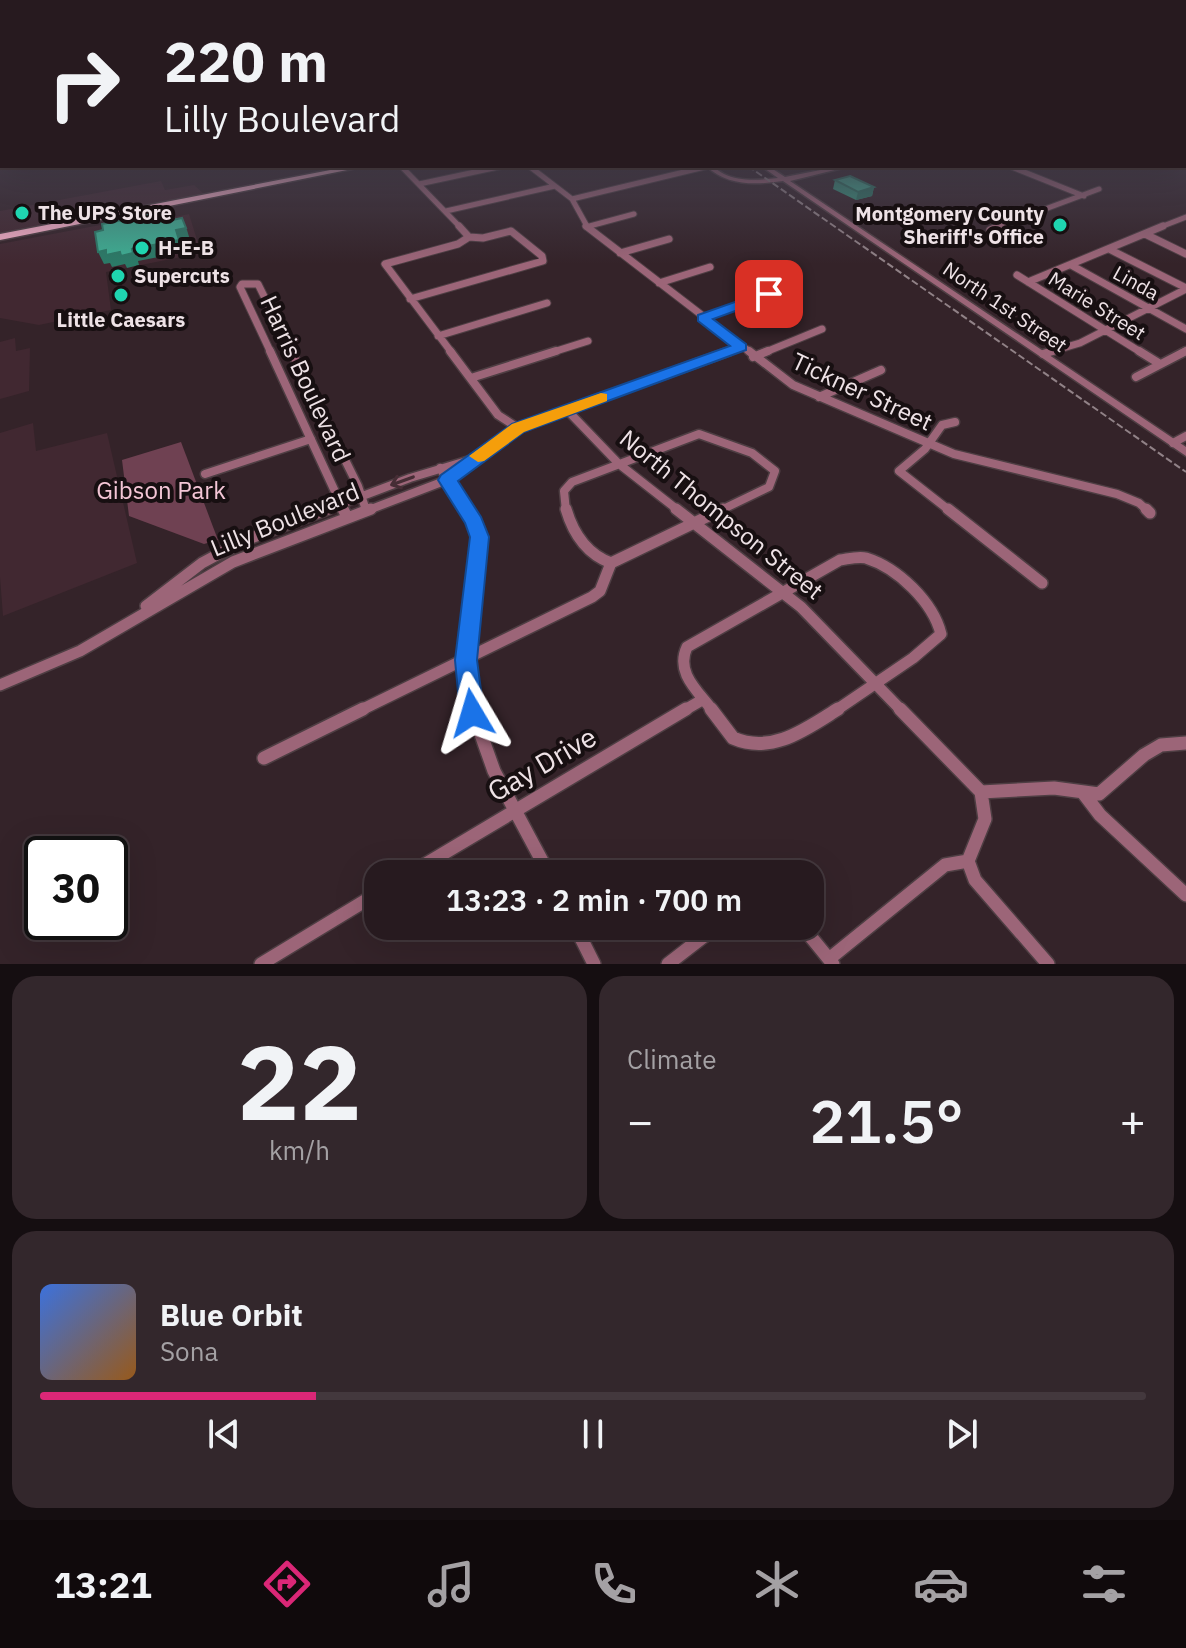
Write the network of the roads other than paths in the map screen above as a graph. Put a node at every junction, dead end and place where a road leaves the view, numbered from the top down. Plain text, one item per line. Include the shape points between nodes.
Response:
1 (323, 174) edge
2 (409, 174) edge
3 (466, 174) edge
4 (539, 174) edge
5 (676, 174) edge
6 (715, 174) edge
7 (775, 174) edge
8 (811, 174) edge
9 (1029, 174) edge
10 (784, 180) junction
11 (419, 184) junction
12 (555, 186) junction
13 (1099, 189) dead end
14 (1084, 196) junction
15 (572, 199) junction
16 (170, 205) junction
17 (446, 211) junction
18 (634, 214) dead end
19 (1186, 217) edge
20 (92, 220) junction
21 (586, 227) junction
22 (990, 230) dead end
23 (1145, 234) junction
24 (469, 237) junction
25 (0, 239) edge
26 (669, 239) dead end
27 (1109, 249) junction
28 (620, 253) junction
29 (1186, 254) edge
30 (1071, 265) junction
31 (710, 267) dead end
32 (1017, 275) dead end
33 (1028, 282) junction
34 (659, 283) junction
35 (1186, 289) edge
36 (769, 294) dead end
37 (410, 299) junction
38 (547, 303) dead end
39 (1149, 308) junction
40 (703, 318) junction
41 (822, 329) dead end
42 (1106, 329) junction
43 (1186, 329) edge
44 (438, 336) junction
45 (588, 341) dead end
46 (741, 347) junction
47 (1186, 351) edge
48 (1043, 354) junction
49 (753, 357) junction
50 (1160, 364) junction
51 (881, 370) dead end
52 (1136, 377) dead end
53 (471, 378) junction
54 (819, 397) junction
55 (567, 410) junction
56 (955, 422) dead end
57 (518, 428) junction
58 (1186, 436) edge
59 (311, 439) junction
60 (1173, 443) junction
61 (927, 445) junction
62 (1186, 452) edge
63 (476, 458) junction
64 (619, 464) junction
65 (440, 468) junction
66 (205, 474) dead end
67 (447, 480) junction
68 (360, 497) junction
69 (341, 504) junction
70 (366, 510) junction
71 (1150, 513) dead end
72 (347, 517) junction
73 (694, 523) junction
74 (611, 563) junction
75 (1042, 583) dead end
76 (783, 591) junction
77 (114, 631) junction
78 (466, 660) junction
79 (876, 683) junction
80 (0, 685) edge
81 (702, 700) junction
82 (1186, 743) edge
83 (264, 758) dead end
84 (981, 792) junction
85 (1084, 794) junction
86 (516, 808) junction
87 (432, 860) edge
88 (542, 860) edge
89 (968, 861) junction
90 (1186, 895) edge
91 (364, 901) edge
92 (582, 940) edge
93 (699, 940) edge
94 (814, 940) edge
95 (831, 961) edge
96 (261, 964) edge
97 (594, 964) edge
98 (668, 964) edge
99 (1048, 964) edge

1 - 16 main road
2 - 11 street
3 - 11 street
4 - 12 street, Tickner Street
5 - 15 street
6 - 10 street
7 - 10 street, North 1st Street
8 - 10 street
9 - 14 street
10 - 48 street, North 1st Street
11 - 17 street
12 - 15 street, Tickner Street
12 - 17 street
13 - 14 street
14 - 22 street
15 - 21 street, Tickner Street
16 - 20 main road
16 - 20 main road
17 - 24 street
18 - 21 street
19 - 23 street
20 - 25 main road
20 - 25 main road
21 - 28 street, Tickner Street
23 - 27 street
23 - 29 street
24 - 37 street via 385,264
24 - 37 street via 511,231 543,261
26 - 28 street
27 - 30 street
27 - 35 street
28 - 34 street, Tickner Street
30 - 33 street
30 - 39 street, Linda
31 - 34 street
32 - 33 street, Marie Street
33 - 42 street, Marie Street
34 - 40 street, Tickner Street
35 - 39 street
36 - 40 street
37 - 44 street
38 - 44 street
39 - 42 street
39 - 43 street, Linda
40 - 46 street, Tickner Street
41 - 49 street
42 - 48 street
42 - 50 street, Marie Street
44 - 53 street
45 - 53 street
46 - 49 street, Tickner Street
46 - 55 street, Lilly Boulevard
47 - 50 street
48 - 60 street, North 1st Street
49 - 54 street, Tickner Street
50 - 52 street
51 - 54 street
53 - 57 street via 498,415
54 - 61 street, Tickner Street
55 - 57 street, Lilly Boulevard
55 - 64 street, North Thompson Street
56 - 61 street via 942,425
57 - 63 street, Lilly Boulevard
58 - 60 street
59 - 66 street
59 - 68 street, Harris Boulevard via 242,284 258,284
59 - 69 street, Harris Boulevard
60 - 62 street, North 1st Street
61 - 71 street, Tickner Street via 1117,494
61 - 75 street via 899,471
63 - 65 street, Lilly Boulevard
63 - 67 street, Lilly Boulevard
64 - 73 street, North Thompson Street
64 - 73 street via 684,437 706,435 765,460 775,471 769,487
64 - 74 street via 572,482 562,500 568,520 596,557
65 - 67 street
65 -> 68 street, Lilly Boulevard
67 - 70 street, Lilly Boulevard
67 - 78 street via 480,537
68 - 69 street, Lilly Boulevard
68 - 70 street, Harris Boulevard
69 - 72 street, Harris Boulevard
69 - 77 street, Lilly Boulevard via 223,550
70 - 72 street, Lilly Boulevard
72 - 77 street, Lilly Boulevard via 233,562
73 - 74 street
73 - 76 street, North Thompson Street
74 - 78 street via 600,591 592,597
76 - 79 street, North Thompson Street
76 - 79 street via 840,560 862,557 880,564 928,604 941,634
76 - 81 street via 687,647 682,670
77 - 80 street, Lilly Boulevard
78 - 83 street
78 - 86 street via 478,733
79 - 81 street via 779,742 745,744 733,738
79 - 84 street, North Thompson Street
81 - 86 street, Gay Drive
82 - 85 street via 1161,745 1099,794
84 - 85 street via 1054,788
84 - 89 street via 985,819
85 - 90 street
86 - 87 street, Gay Drive
86 - 88 street
89 - 95 street via 945,865
89 - 99 street via 975,880
91 - 96 street
92 - 97 street
93 - 98 street
94 - 95 street

